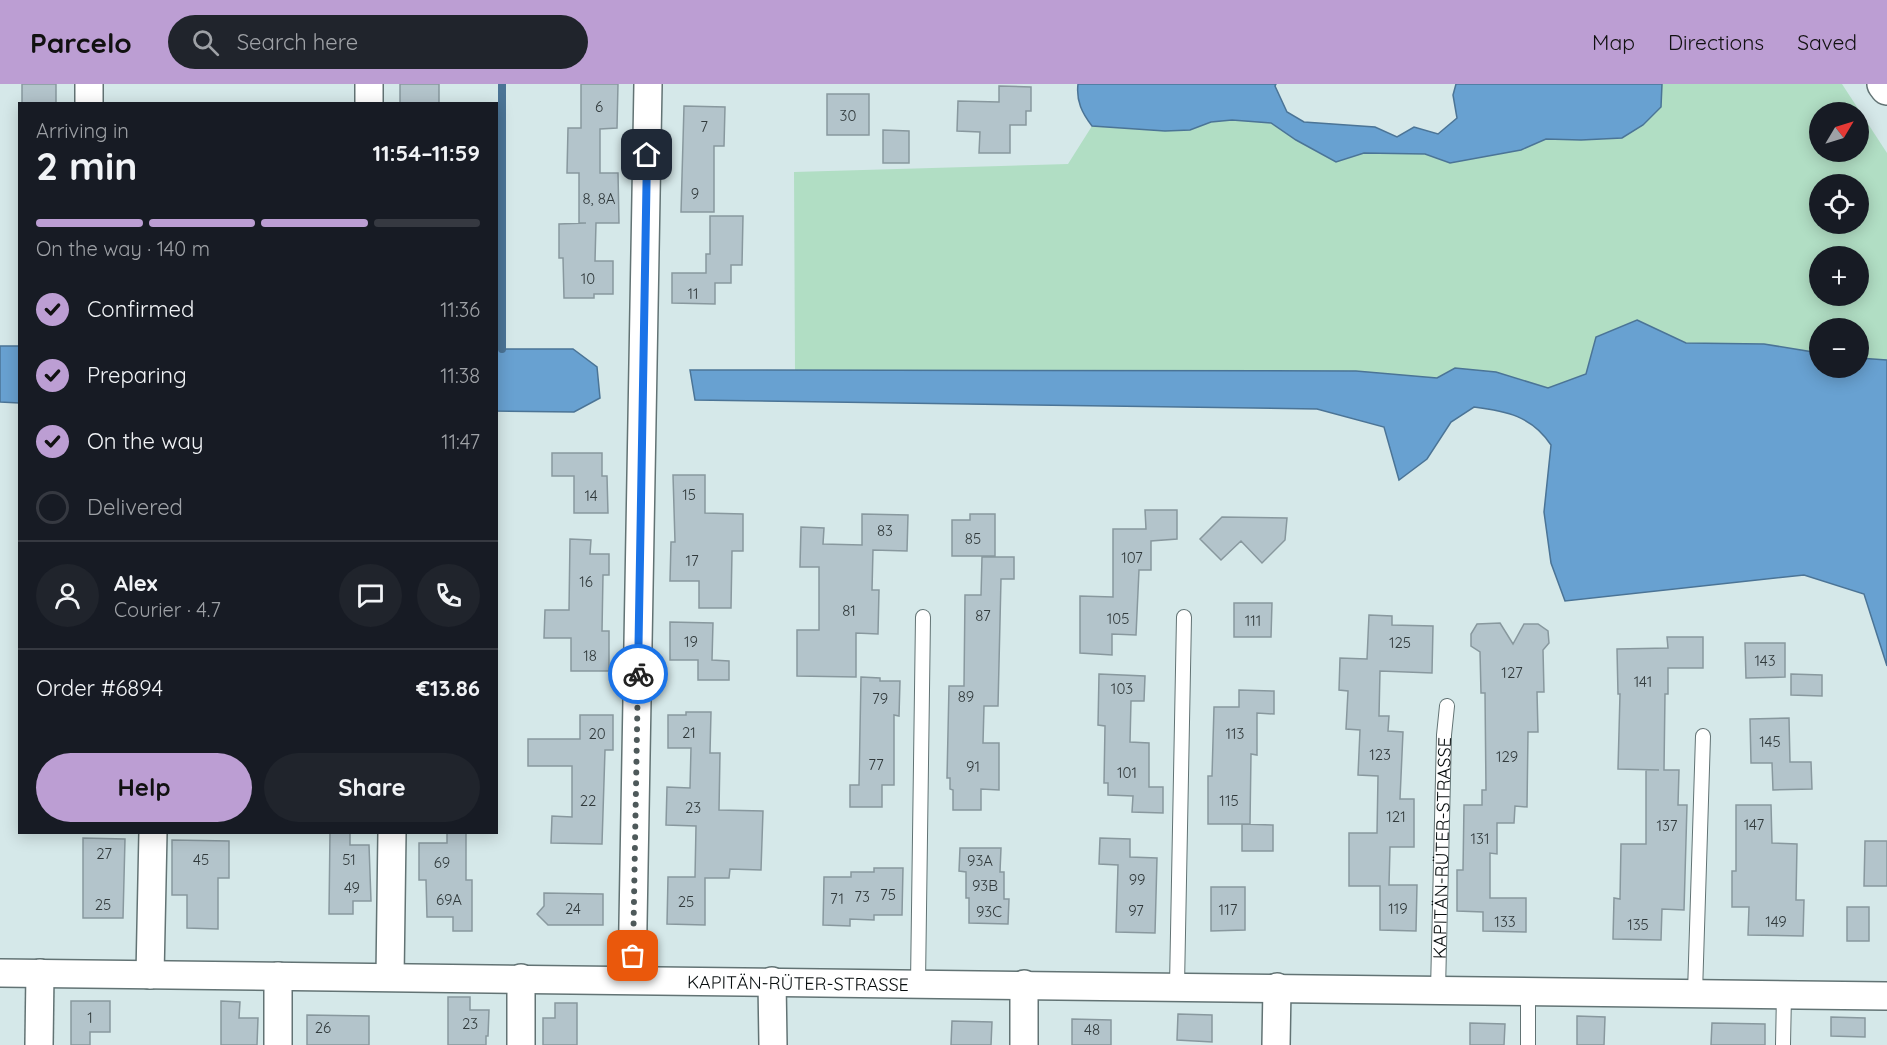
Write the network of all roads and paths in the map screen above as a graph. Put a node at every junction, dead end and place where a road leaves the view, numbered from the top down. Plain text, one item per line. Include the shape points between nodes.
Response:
1 (89, 84) edge
2 (369, 84) edge
3 (648, 84) edge
4 (1884, 84) edge
5 (1887, 88) edge
6 (89, 102) edge
7 (369, 102) edge
8 (923, 617) dead end
9 (1184, 617) dead end
10 (1447, 706) dead end
11 (1703, 736) dead end
12 (153, 834) edge
13 (392, 834) edge
14 (0, 973) edge
15 (40, 973) junction
16 (150, 975) junction
17 (278, 976) junction
18 (390, 977) junction
19 (521, 978) junction
20 (632, 979) junction
21 (772, 981) junction
22 (918, 983) junction
23 (1024, 984) junction
24 (1177, 986) junction
25 (1277, 987) junction
26 (1438, 990) junction
27 (1528, 991) junction
28 (1695, 993) junction
29 (1784, 994) junction
30 (1887, 996) edge
31 (39, 1045) edge
32 (278, 1045) edge
33 (521, 1045) edge
34 (773, 1045) edge
35 (1024, 1045) edge
36 (1276, 1045) edge
37 (1528, 1045) edge
38 (1784, 1045) edge

1 - 6 street
2 - 7 street
3 - 20 street
4 - 5 street
8 - 22 lane, KAPITÄN-RÜTER-STRASSE
9 - 24 lane
10 - 26 lane, KAPITÄN-RÜTER-STRASSE
11 - 28 lane
12 - 16 street
13 - 18 street
14 - 15 street, KAPITÄN-RÜTER-STRASSE
15 - 16 street, KAPITÄN-RÜTER-STRASSE
15 - 31 street
16 - 17 street, KAPITÄN-RÜTER-STRASSE
17 - 18 street, KAPITÄN-RÜTER-STRASSE
17 - 32 street
18 - 19 street, KAPITÄN-RÜTER-STRASSE
19 - 20 street, KAPITÄN-RÜTER-STRASSE
19 - 33 street
20 - 21 street, KAPITÄN-RÜTER-STRASSE
21 - 22 street, KAPITÄN-RÜTER-STRASSE
21 - 34 street
22 - 23 street, KAPITÄN-RÜTER-STRASSE
23 - 24 street, KAPITÄN-RÜTER-STRASSE
23 - 35 street
24 - 25 street, KAPITÄN-RÜTER-STRASSE
25 - 26 street, KAPITÄN-RÜTER-STRASSE
25 - 36 street
26 - 27 street, KAPITÄN-RÜTER-STRASSE
27 - 28 street, KAPITÄN-RÜTER-STRASSE
27 - 37 lane
28 - 29 street, KAPITÄN-RÜTER-STRASSE
29 - 30 street, KAPITÄN-RÜTER-STRASSE
29 - 38 lane

